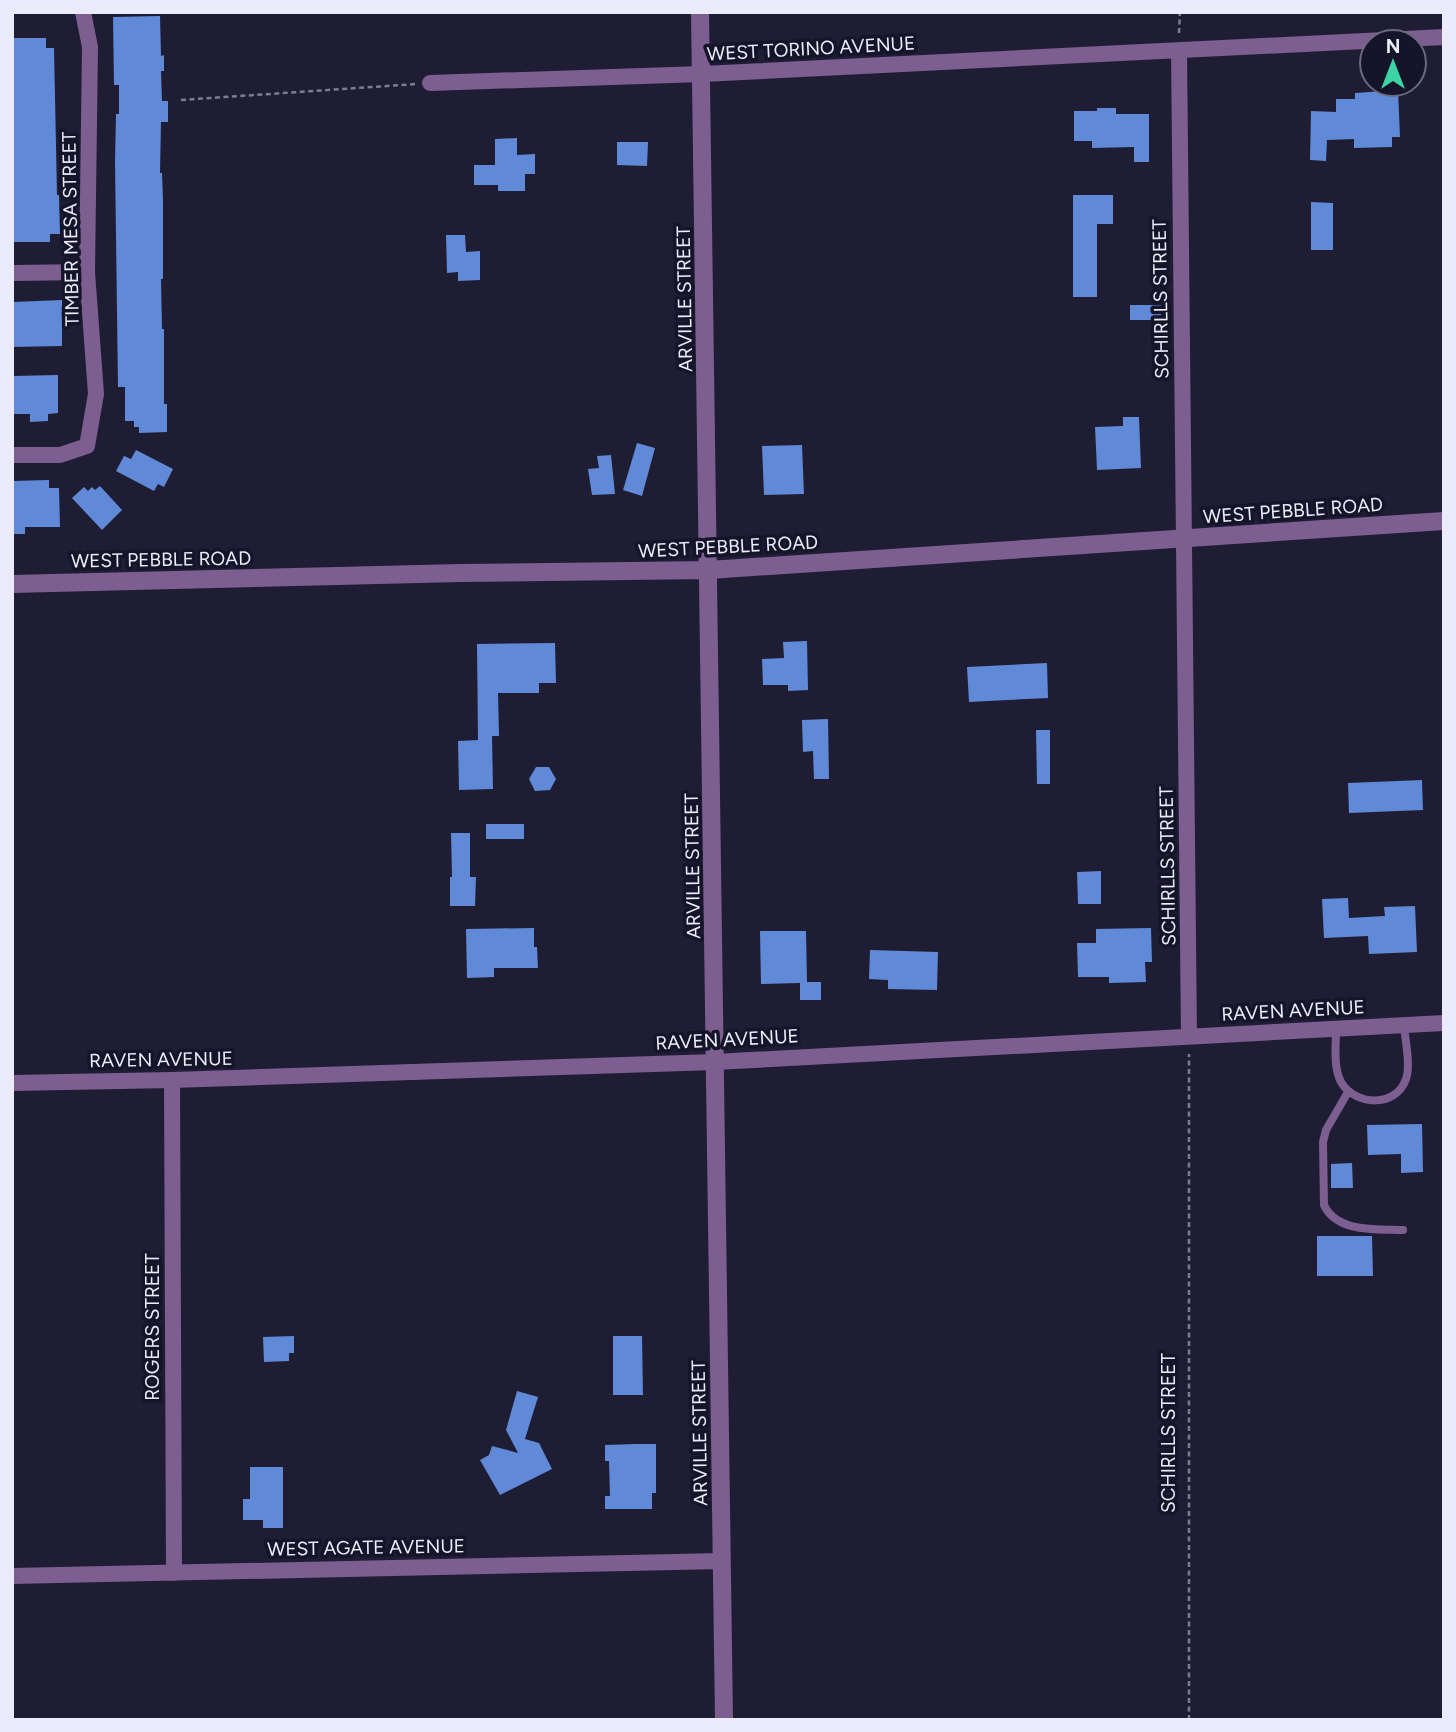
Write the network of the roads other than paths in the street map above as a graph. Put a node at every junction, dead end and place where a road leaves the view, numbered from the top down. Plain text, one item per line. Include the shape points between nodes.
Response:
1 (83, 12) edge
2 (700, 12) edge
3 (1444, 37) edge
4 (1179, 51) junction
5 (702, 74) junction
6 (430, 83) road end
7 (87, 272) junction
8 (12, 273) edge
9 (12, 455) edge
10 (1444, 521) edge
11 (1184, 538) junction
12 (709, 570) junction
13 (12, 584) edge
14 (1444, 1023) edge
15 (1404, 1025) junction
16 (1336, 1028) junction
17 (1189, 1036) junction
18 (715, 1062) junction
19 (172, 1080) junction
20 (12, 1083) edge
21 (1348, 1092) junction
22 (1404, 1230) dead end
23 (722, 1561) junction
24 (174, 1573) junction
25 (12, 1576) edge
26 (724, 1720) edge

1 - 7 street, TIMBER MESA STREET via 90,47
2 - 5 street, ARVILLE STREET
3 - 4 street, WEST TORINO AVENUE
4 - 5 street, WEST TORINO AVENUE
4 - 11 street, SCHIRLLS STREET
5 - 6 street, WEST TORINO AVENUE
5 - 12 street, ARVILLE STREET
7 - 8 street
7 - 9 street, TIMBER MESA STREET via 96,394 87,446 61,454
10 - 11 street, WEST PEBBLE ROAD
11 - 12 street, WEST PEBBLE ROAD
11 - 17 street, SCHIRLLS STREET
12 - 13 street, WEST PEBBLE ROAD
12 - 18 street, ARVILLE STREET
14 - 15 street, RAVEN AVENUE
15 - 16 street, RAVEN AVENUE
15 - 21 lane via 1408,1069 1401,1089 1379,1101
16 - 17 street, RAVEN AVENUE
16 - 21 lane via 1338,1074
17 - 18 street, RAVEN AVENUE
18 - 19 street, RAVEN AVENUE
18 - 23 street, ARVILLE STREET
19 - 20 street, RAVEN AVENUE
19 - 24 street, ROGERS STREET
21 - 22 lane via 1323,1142 1324,1205 1335,1219 1350,1225
23 - 24 street, WEST AGATE AVENUE
23 - 26 street, ARVILLE STREET
24 - 25 street, WEST AGATE AVENUE

